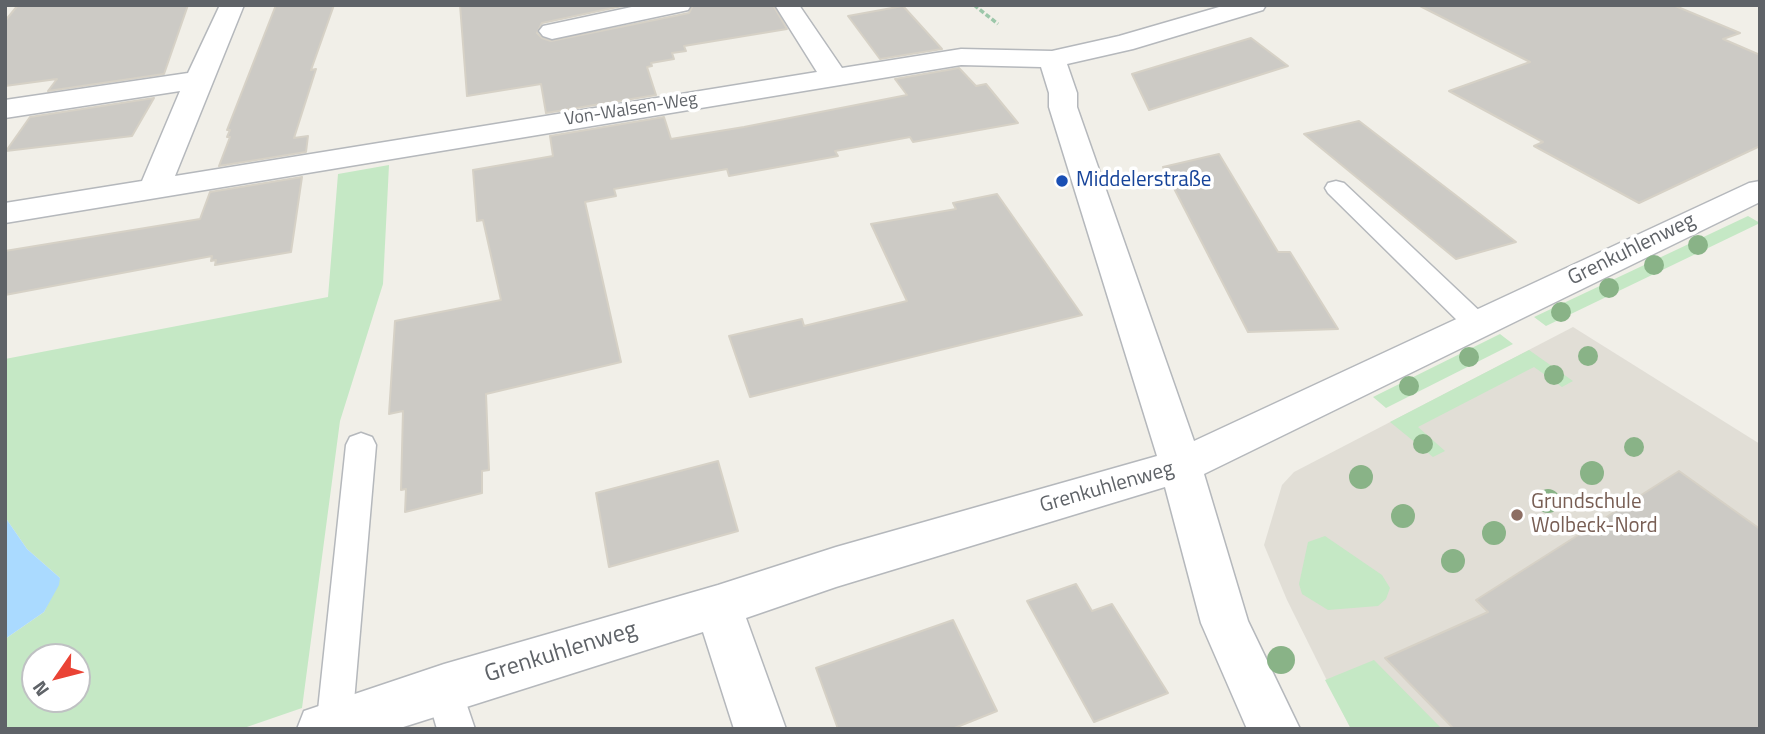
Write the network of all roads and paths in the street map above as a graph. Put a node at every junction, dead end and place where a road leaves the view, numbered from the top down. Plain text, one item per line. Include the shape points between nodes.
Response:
1 (232, 5) edge
2 (679, 5) edge
3 (787, 5) edge
4 (1254, 5) edge
5 (552, 32) dead end
6 (1052, 59) junction
7 (834, 77) junction
8 (200, 80) junction
9 (5, 109) edge
10 (156, 187) junction
11 (1336, 188) dead end
12 (1756, 195) edge
13 (5, 213) edge
14 (1477, 324) junction
15 (361, 445) dead end
16 (1181, 466) junction
17 (718, 606) junction
18 (450, 709) edge
19 (328, 727) edge
20 (760, 729) edge
21 (1274, 729) edge

1 - 8 street
2 - 5 street
3 - 7 street
4 - 6 street, Von-Walsen-Weg
6 - 7 street, Von-Walsen-Weg via 961,57
6 - 16 street via 1063,107
7 - 10 street, Von-Walsen-Weg
8 - 9 street
8 - 10 street
10 - 13 street, Von-Walsen-Weg
11 - 14 lane
12 - 14 street, Grenkuhlenweg
14 - 16 street, Grenkuhlenweg
15 - 19 lane
16 - 17 street, Grenkuhlenweg
16 - 21 street via 1225,623
17 - 18 street, Grenkuhlenweg
17 - 20 street
18 - 19 street, Grenkuhlenweg

